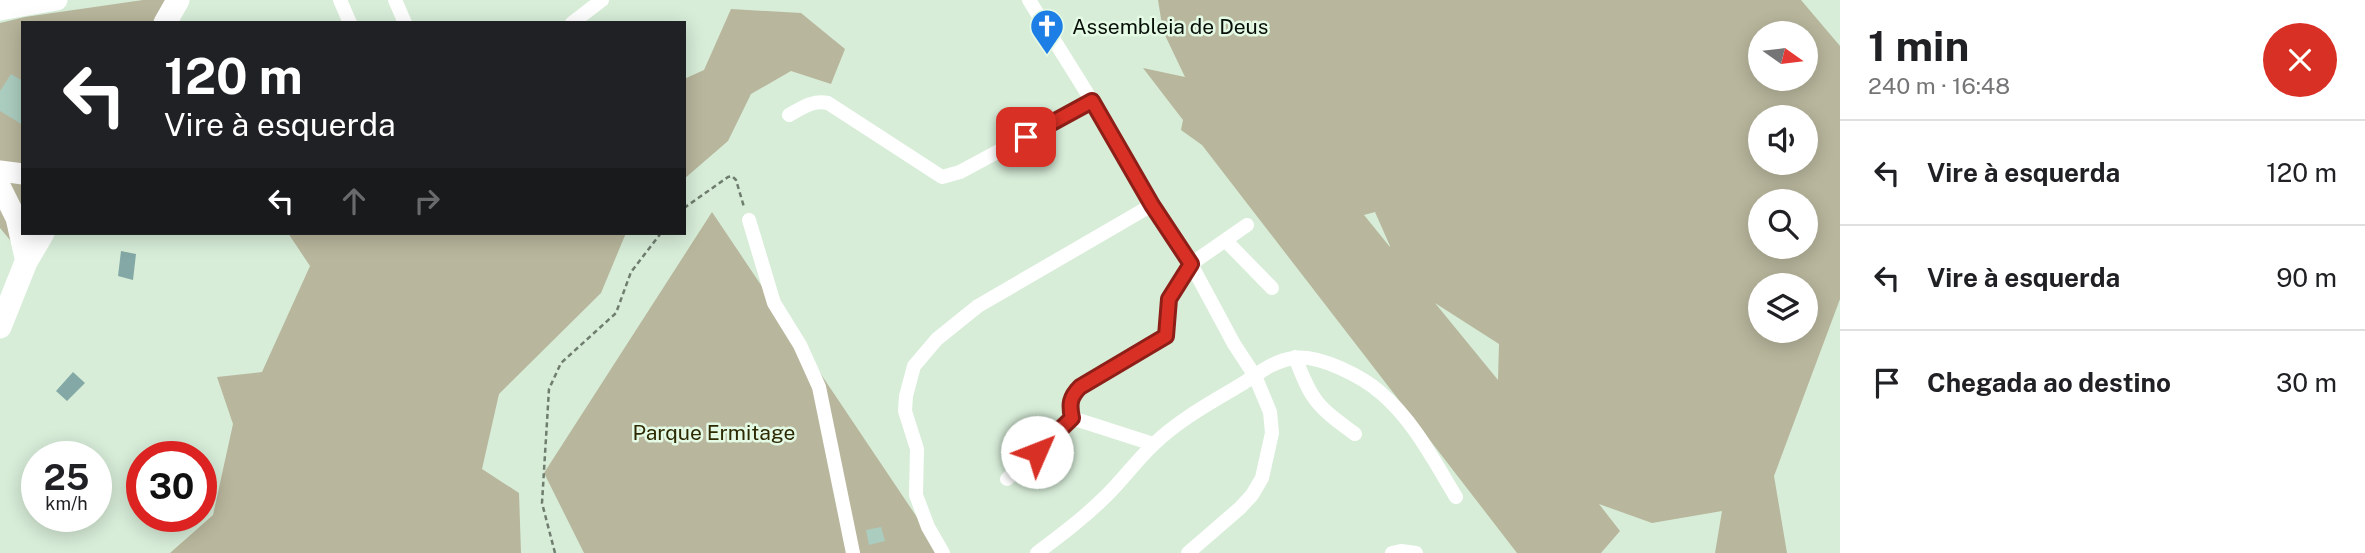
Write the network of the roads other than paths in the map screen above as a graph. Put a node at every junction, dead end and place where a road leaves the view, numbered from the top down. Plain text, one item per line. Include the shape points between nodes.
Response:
1 (57, 0) edge
2 (178, 0) edge
3 (340, 0) edge
4 (395, 0) edge
5 (602, 0) edge
6 (1029, 0) edge
7 (0, 10) edge
8 (166, 21) edge
9 (349, 21) edge
10 (404, 21) edge
11 (575, 21) edge
12 (1092, 101) junction
13 (789, 115) dead end
14 (0, 170) edge
15 (21, 174) edge
16 (0, 186) edge
17 (1152, 205) junction
18 (748, 220) road end
19 (1247, 225) dead end
20 (42, 235) edge
21 (1226, 241) junction
22 (26, 262) junction
23 (1191, 264) junction
24 (1272, 288) dead end
25 (0, 327) edge
26 (1295, 357) junction
27 (1255, 376) junction
28 (1072, 418) junction
29 (1355, 434) dead end
30 (1153, 444) junction
31 (1007, 480) dead end
32 (1456, 497) dead end
33 (853, 553) edge
34 (943, 553) edge
35 (1037, 553) edge
36 (1188, 553) edge
37 (1392, 553) edge
38 (1416, 553) edge

1 - 7 street
2 - 8 main road
3 - 9 street
4 - 10 street
5 - 11 street
6 - 12 street
12 - 13 street via 960,172 942,177 828,103 808,104
12 - 17 street
14 - 15 street
16 - 22 street via 16,218
17 - 23 street
17 - 34 street via 978,306 937,339 914,366 905,411 917,449 916,495
18 - 33 street via 774,303 820,387
19 - 21 street
20 - 22 main road
21 - 23 street
21 - 24 street
22 - 25 main road
23 - 27 street
23 - 28 street via 1169,299 1166,336 1080,387 1070,401
26 - 27 street via 1273,363
26 - 29 street via 1320,408
26 - 32 street via 1339,368 1381,393 1405,418
27 - 30 street
27 - 36 street via 1270,412 1272,433 1262,478 1240,508
28 - 30 street
28 - 31 street
30 - 35 street via 1106,496
37 - 38 street

